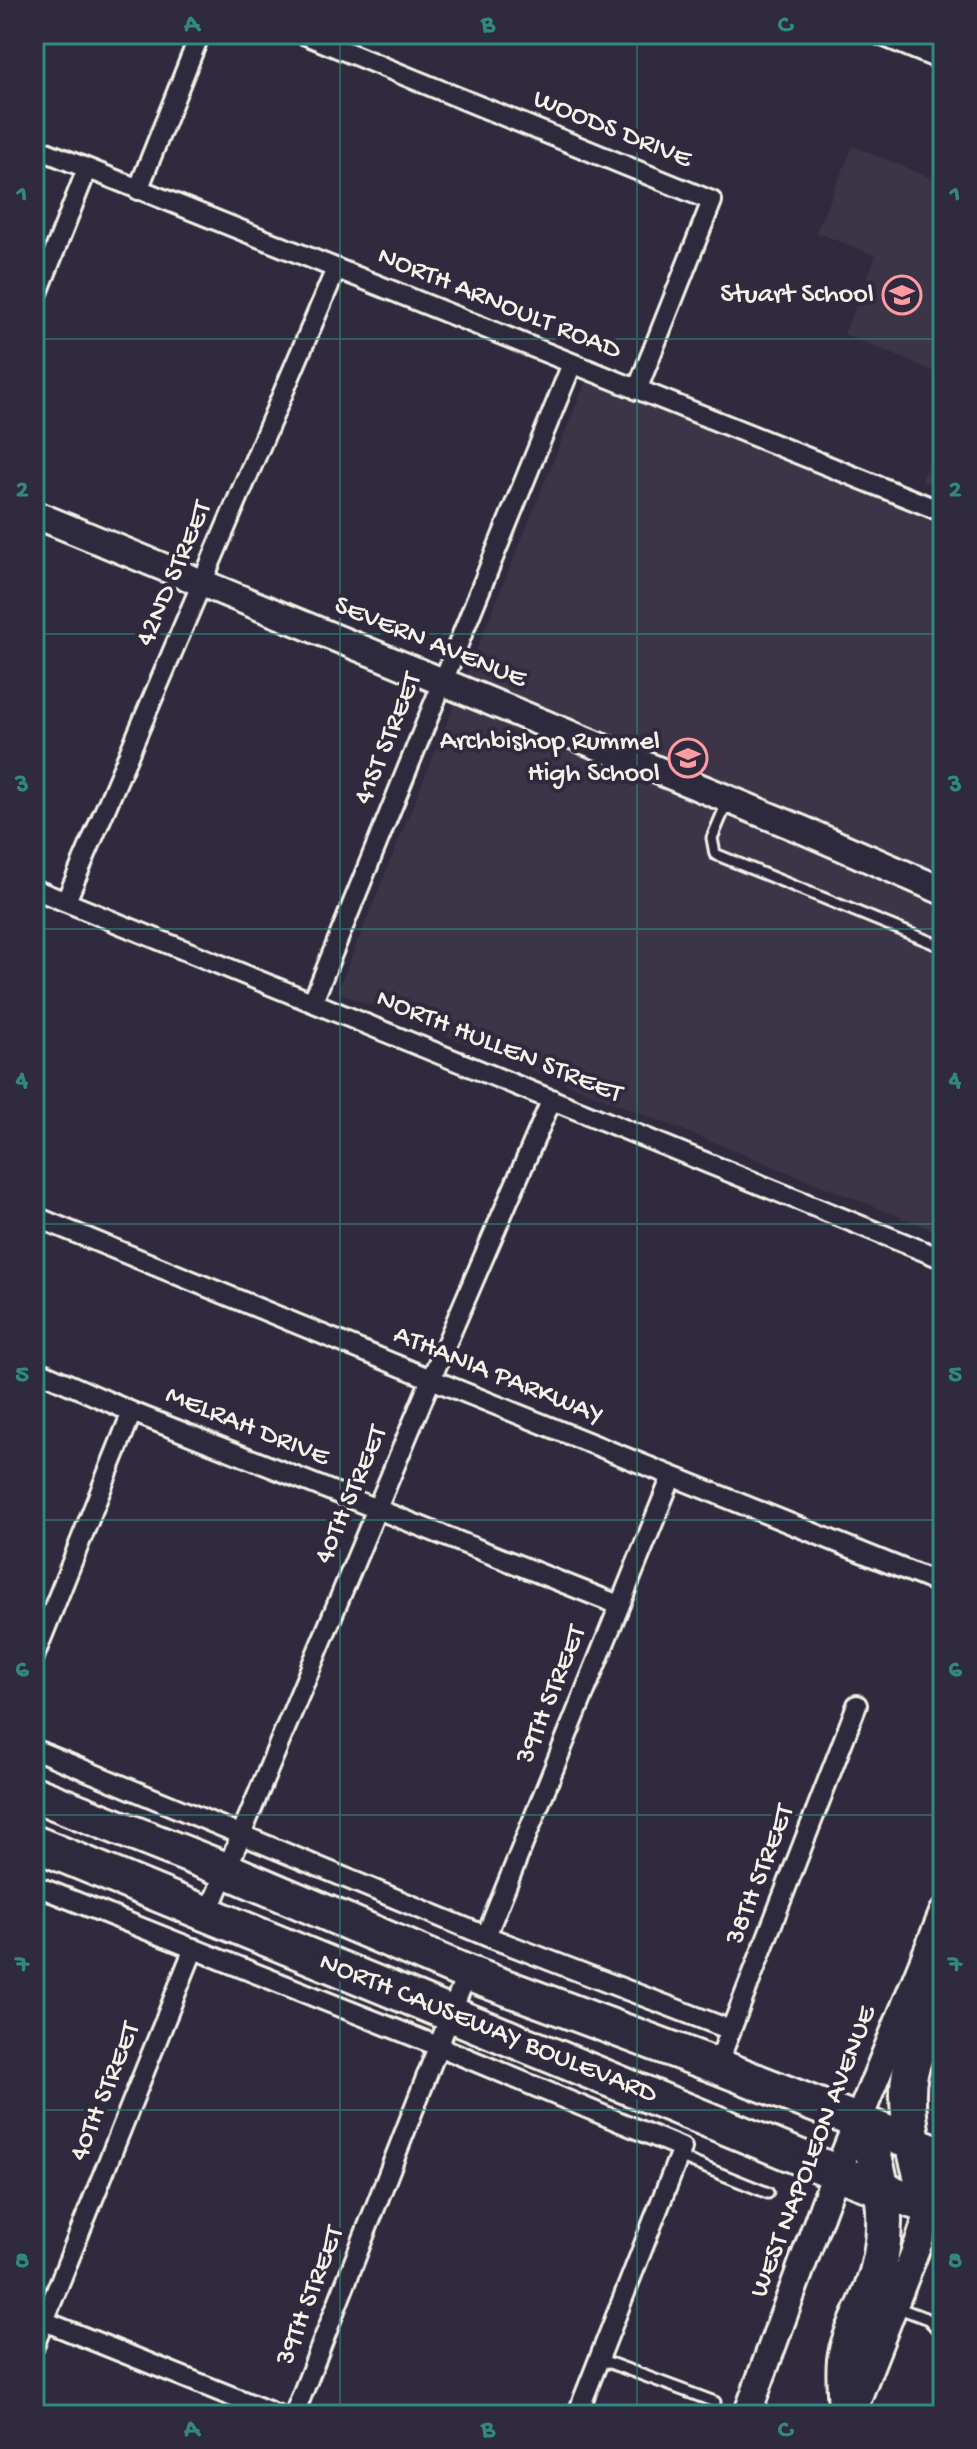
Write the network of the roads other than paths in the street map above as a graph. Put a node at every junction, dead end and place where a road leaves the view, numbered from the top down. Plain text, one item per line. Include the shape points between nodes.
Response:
1 (200, 34) edge
2 (303, 34) edge
3 (883, 35) edge
4 (943, 61) edge
5 (34, 147) edge
6 (87, 169) junction
7 (138, 190) junction
8 (336, 269) junction
9 (34, 303) edge
10 (572, 364) junction
11 (637, 390) junction
12 (943, 512) edge
13 (34, 514) edge
14 (202, 583) junction
15 (442, 682) junction
16 (728, 799) junction
17 (803, 830) junction
18 (943, 883) edge
19 (34, 889) edge
20 (943, 891) edge
21 (66, 901) junction
22 (943, 947) edge
23 (313, 1001) junction
24 (552, 1099) junction
25 (34, 1216) edge
26 (943, 1259) edge
27 (34, 1369) edge
28 (431, 1379) junction
29 (132, 1412) junction
30 (672, 1476) junction
31 (376, 1510) junction
32 (943, 1585) edge
33 (619, 1605) junction
34 (34, 1657) edge
35 (857, 1705) dead end
36 (34, 1749) edge
37 (34, 1794) edge
38 (242, 1835) junction
39 (34, 1843) edge
40 (226, 1870) junction
41 (34, 1885) edge
42 (943, 1913) edge
43 (208, 1914) junction
44 (486, 1936) junction
45 (194, 1948) junction
46 (467, 1973) junction
47 (943, 1986) edge
48 (451, 2013) junction
49 (731, 2030) junction
50 (438, 2046) junction
51 (717, 2066) junction
52 (859, 2120) junction
53 (928, 2149) edge
54 (680, 2152) junction
55 (943, 2171) edge
56 (838, 2173) junction
57 (882, 2189) junction
58 (768, 2193) dead end
59 (937, 2210) edge
60 (894, 2306) junction
61 (39, 2319) edge
62 (942, 2332) edge
63 (34, 2346) edge
64 (599, 2359) junction
65 (715, 2402) dead end
66 (581, 2413) edge
67 (278, 2415) edge
68 (294, 2415) edge
69 (747, 2415) edge
70 (849, 2415) edge

1 - 7 street
2 - 11 street, WOODS DRIVE via 712,201
3 - 4 street
5 - 6 street, NORTH ARNOULT ROAD
6 - 7 street, NORTH ARNOULT ROAD
6 - 9 street
7 - 8 street, NORTH ARNOULT ROAD
8 - 10 street, NORTH ARNOULT ROAD
8 - 14 street, 42ND STREET
10 - 11 street, NORTH ARNOULT ROAD
10 - 15 street, 41ST STREET
11 - 12 street, NORTH ARNOULT ROAD
13 - 14 street, SEVERN AVENUE
14 - 15 street, SEVERN AVENUE
14 - 21 street, 42ND STREET
15 - 16 street, SEVERN AVENUE
15 - 23 street, 41ST STREET
16 - 17 street, SEVERN AVENUE
16 - 22 lane via 712,838 715,854
17 - 18 street, SEVERN AVENUE
17 - 20 street, SEVERN AVENUE
19 - 21 street, NORTH HULLEN STREET
21 - 23 street, NORTH HULLEN STREET
23 - 24 street, NORTH HULLEN STREET
24 - 26 street, NORTH HULLEN STREET
24 - 28 street, 40TH STREET
25 - 28 street, ATHANIA PARKWAY
27 - 29 street, MELRAH DRIVE
28 - 30 street, ATHANIA PARKWAY
28 - 31 street, 40TH STREET
29 - 31 street, MELRAH DRIVE
29 - 34 street
30 - 32 street, ATHANIA PARKWAY
30 - 33 street, 39TH STREET
31 - 33 street, MELRAH DRIVE
31 - 38 street, 40TH STREET
33 - 44 street, 39TH STREET
35 - 49 street, 38TH STREET
36 - 38 street
37 - 40 highway, NORTH CAUSEWAY BOULEVARD
38 - 40 street, 40TH STREET
38 - 44 street
39 - 43 highway, NORTH CAUSEWAY BOULEVARD
40 - 43 street, 40TH STREET
40 - 46 highway, NORTH CAUSEWAY BOULEVARD
41 - 45 street, NORTH CAUSEWAY BOULEVARD
42 - 52 street, WEST NAPOLEON AVENUE
43 - 48 highway, NORTH CAUSEWAY BOULEVARD
44 - 49 street
45 - 50 street, NORTH CAUSEWAY BOULEVARD
45 - 61 street, 40TH STREET
46 - 48 street, 39TH STREET
46 - 51 highway, NORTH CAUSEWAY BOULEVARD
47 - 53 highway via 910,2074
48 - 50 street, 39TH STREET
48 - 56 highway, NORTH CAUSEWAY BOULEVARD
49 - 51 street, 38TH STREET
50 - 54 street, NORTH CAUSEWAY BOULEVARD
50 - 68 street, 39TH STREET
51 - 52 highway, NORTH CAUSEWAY BOULEVARD
52 - 53 highway, NORTH CAUSEWAY BOULEVARD
52 - 56 street, WEST NAPOLEON AVENUE
52 - 57 highway
53 - 59 highway via 920,2174
54 - 58 lane
54 - 64 street
55 - 59 street
56 - 57 highway, NORTH CAUSEWAY BOULEVARD
56 - 69 street, WEST NAPOLEON AVENUE
57 - 59 highway, NORTH CAUSEWAY BOULEVARD
57 - 70 highway via 882,2259 845,2357
59 - 60 street
60 - 62 lane via 928,2319
60 - 70 street
61 - 63 street, 40TH STREET
61 - 67 street
64 - 65 lane
64 - 66 street

